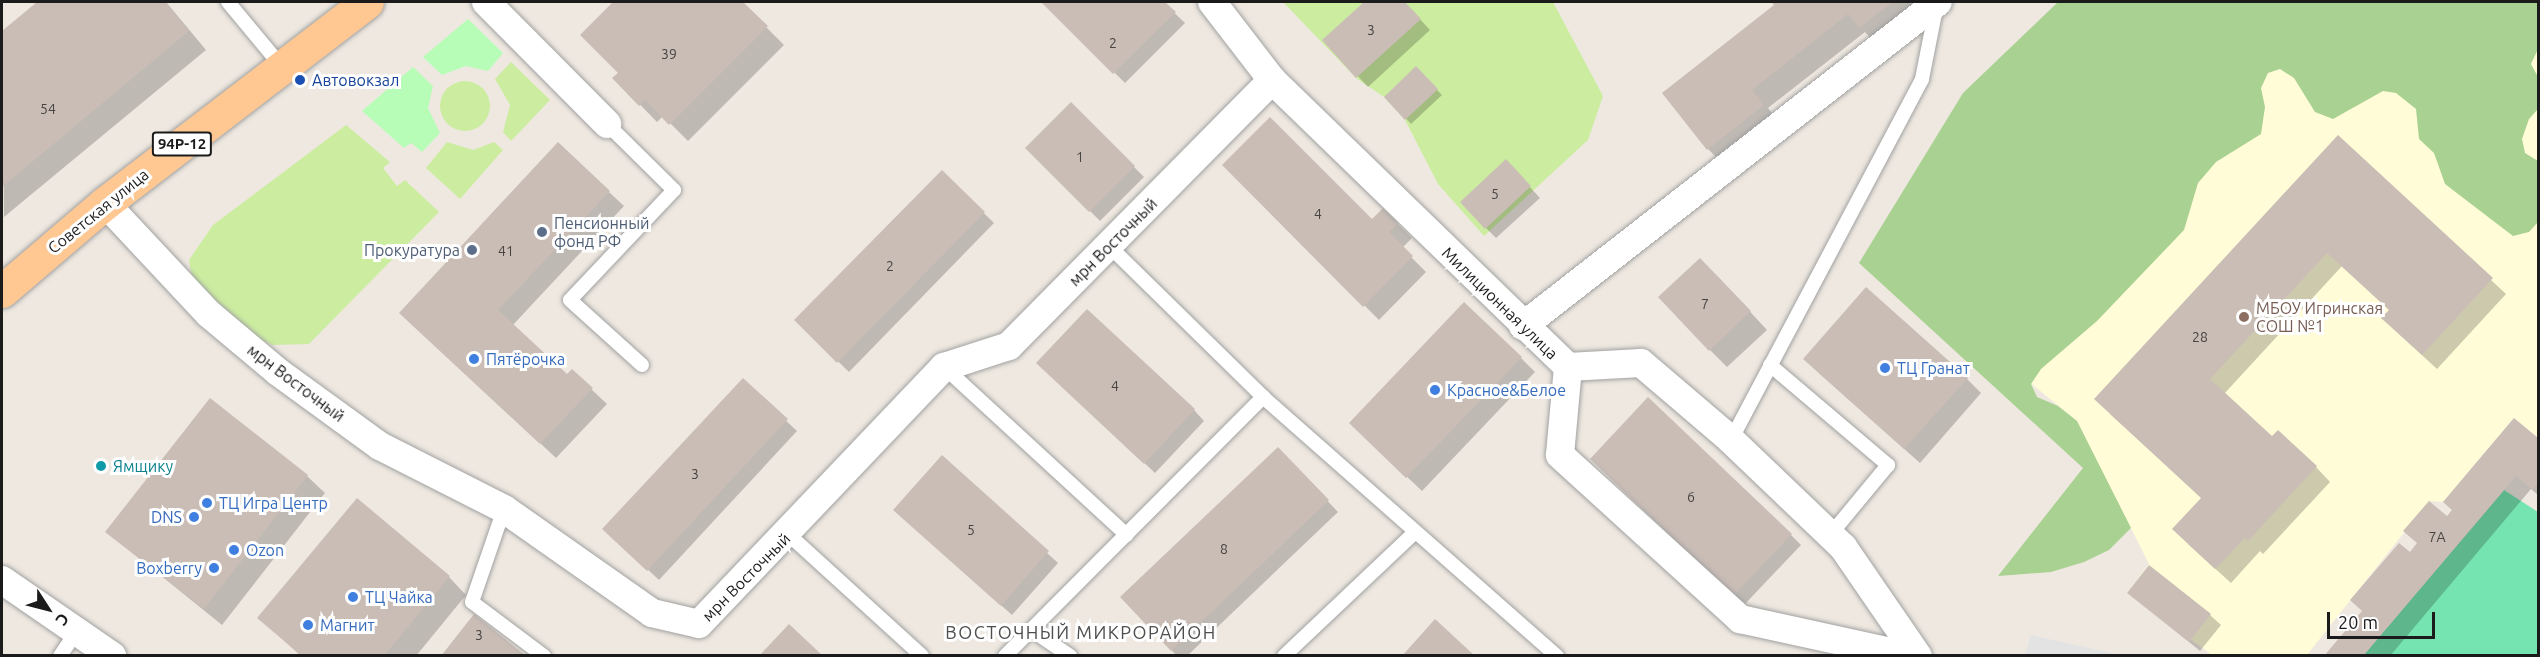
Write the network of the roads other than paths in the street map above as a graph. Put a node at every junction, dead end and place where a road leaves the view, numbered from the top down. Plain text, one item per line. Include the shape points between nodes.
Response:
1 (228, 2) edge
2 (367, 2) edge
3 (486, 2) edge
4 (1212, 2) edge
5 (1937, 2) edge
6 (282, 67) junction
7 (1272, 80) junction
8 (607, 124) joint
9 (105, 203) junction
10 (1109, 246) junction
11 (6, 280) edge
12 (1523, 326) junction
13 (642, 365) dead end
14 (1770, 365) junction
15 (944, 367) junction
16 (1568, 368) junction
17 (1263, 397) junction
18 (1731, 440) junction
19 (504, 509) junction
20 (1415, 532) junction
21 (788, 534) junction
22 (1127, 535) junction
23 (1830, 535) junction
24 (2, 580) edge
25 (77, 631) junction
26 (1033, 631) junction
27 (60, 656) edge
28 (112, 656) edge
29 (544, 656) edge
30 (922, 656) edge
31 (1005, 656) edge
32 (1071, 656) edge
33 (1284, 656) edge
34 (1557, 656) edge
35 (1909, 656) edge
36 (1918, 656) edge

1 - 6 lane
2 - 6 main road, Советская улица / 94Р-12
3 - 8 street
4 - 7 street, Милиционная улица
5 - 12 street
5 - 14 lane via 1923,79
6 - 9 main road, Советская улица / 94Р-12
7 - 10 street, мрн Восточный
7 - 12 street, Милиционная улица
8 - 13 lane via 674,190 570,300
9 - 11 main road, Советская улица / 94Р-12
9 - 19 street, мрн Восточный via 209,314 278,372 380,446
10 - 15 street, мрн Восточный via 1009,346
10 - 17 lane
12 - 16 street, Милиционная улица
14 - 18 lane
14 - 23 lane via 1888,465
15 - 21 street, мрн Восточный
15 - 22 lane
16 - 18 street via 1641,363
16 - 35 street, Милиционная улица via 1560,455 1740,619
17 - 20 lane
17 - 22 lane
18 - 23 street
19 - 21 street, мрн Восточный via 652,613 699,624
19 - 29 lane via 472,603
20 - 33 lane
20 - 34 lane
21 - 30 lane
22 - 26 lane
23 - 36 street via 1843,547
24 - 25 street
25 - 27 lane
25 - 28 street
26 - 31 lane
26 - 32 lane

